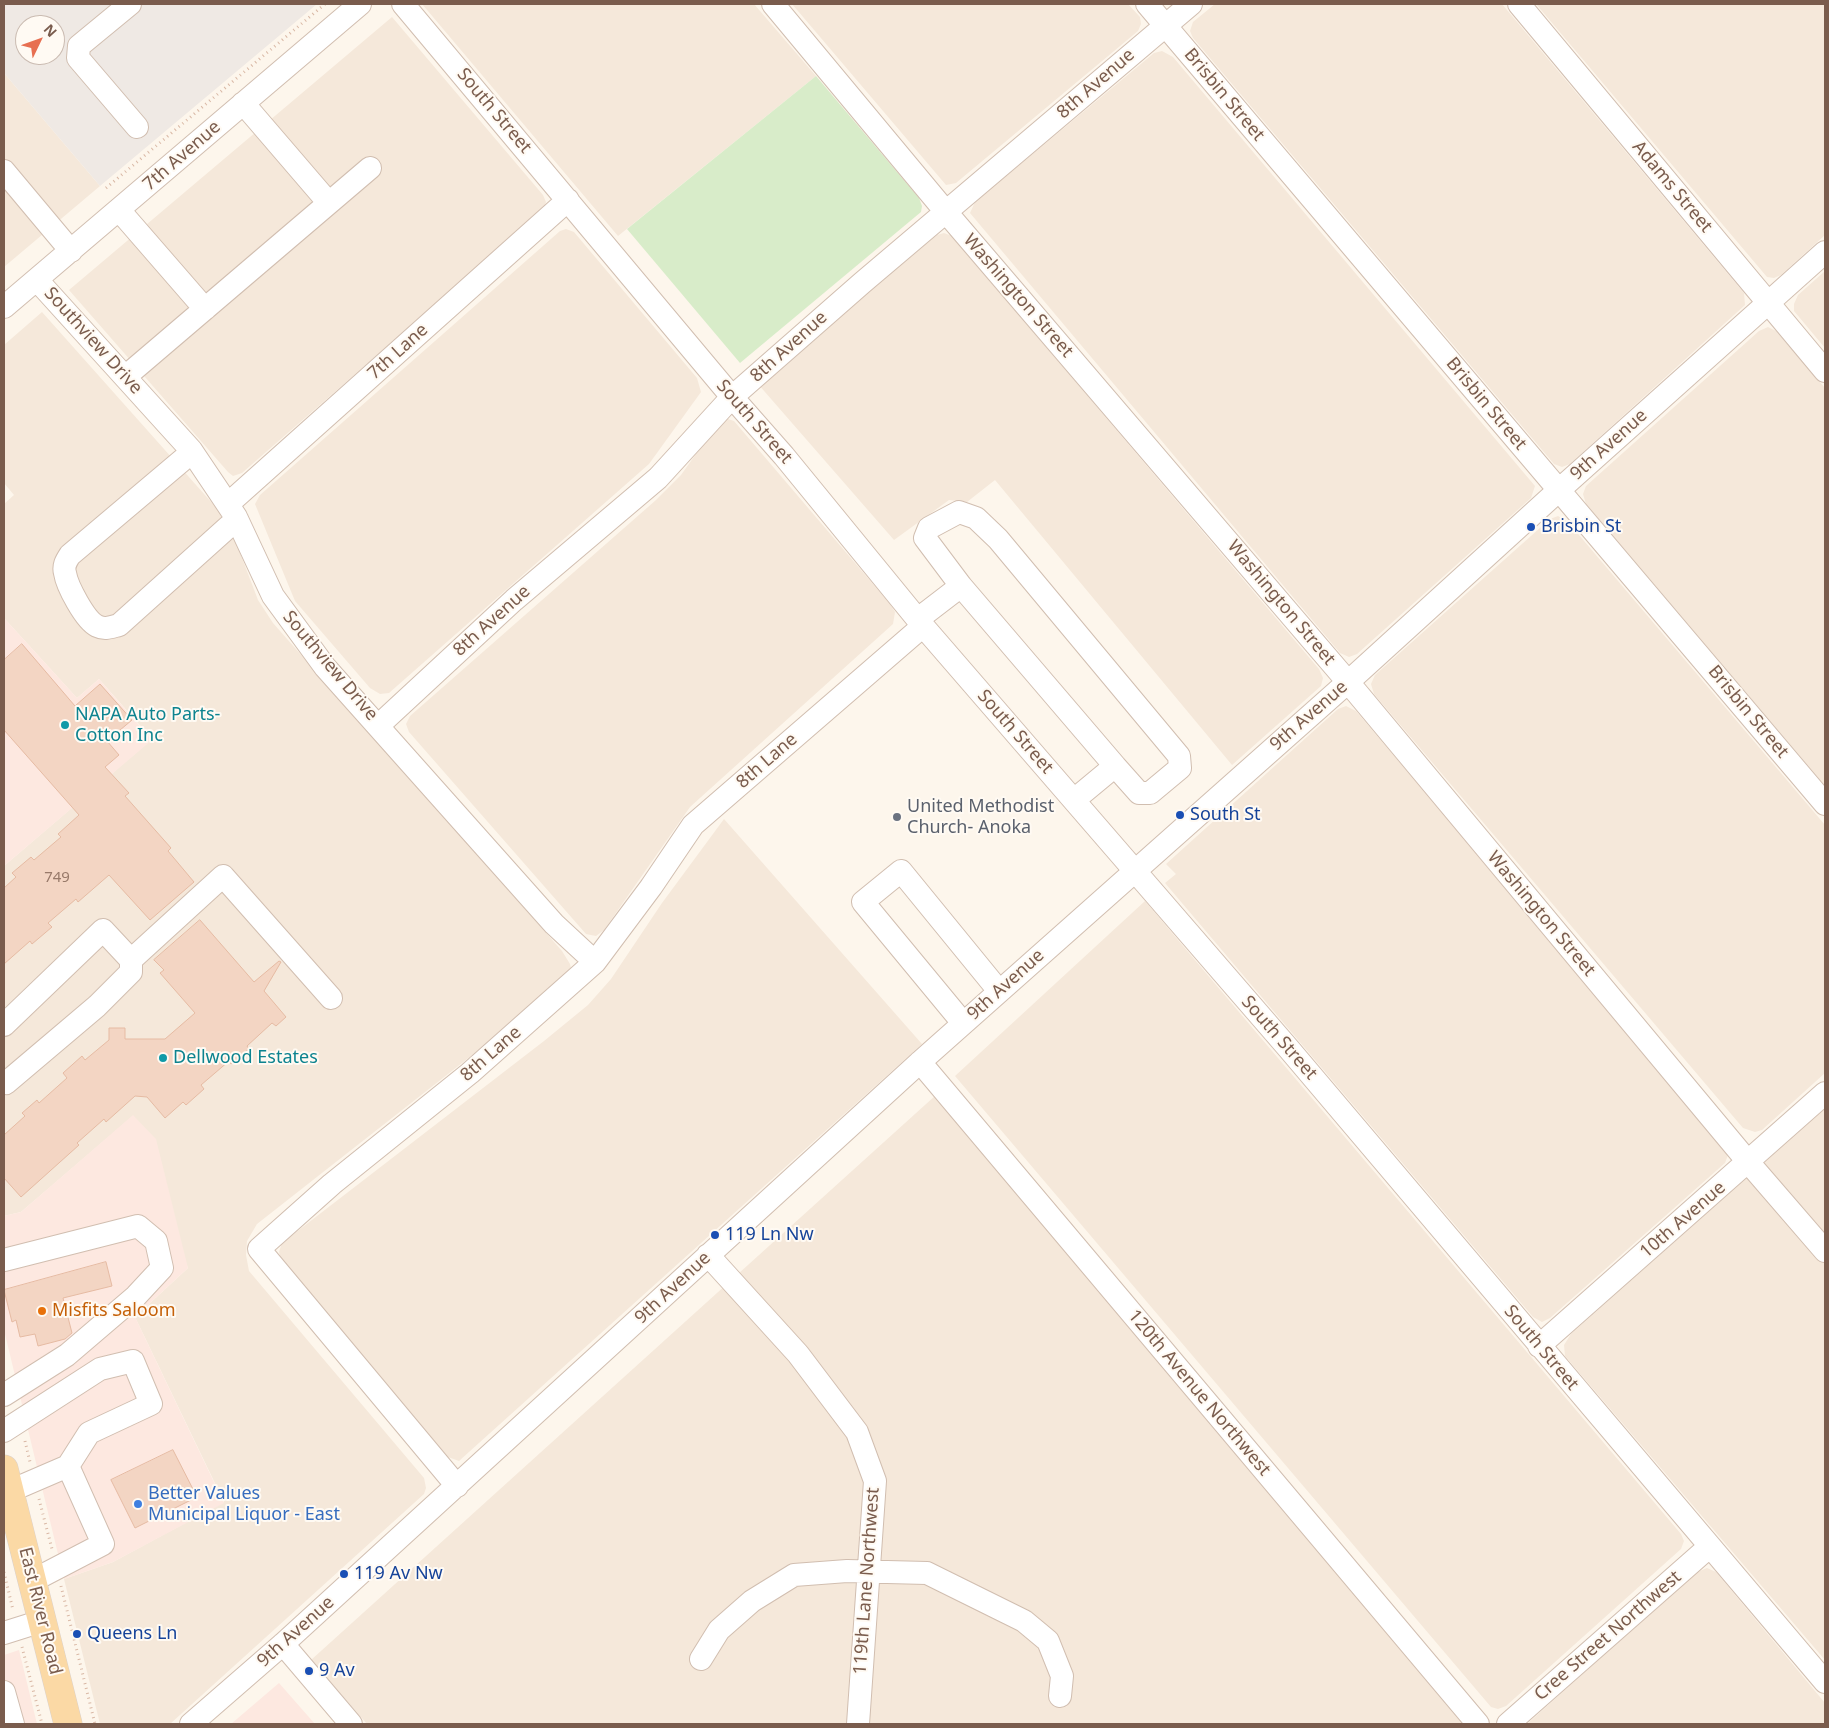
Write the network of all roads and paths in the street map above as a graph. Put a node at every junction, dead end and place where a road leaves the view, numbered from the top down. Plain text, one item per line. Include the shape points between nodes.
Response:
1 (130, 4) edge
2 (326, 4) edge
3 (360, 4) edge
4 (403, 4) edge
5 (774, 4) edge
6 (1147, 4) edge
7 (1191, 4) edge
8 (1519, 4) edge
9 (337, 11) edge
10 (1165, 25) junction
11 (243, 103) junction
12 (137, 127) dead end
13 (370, 168) dead end
14 (4, 171) edge
15 (106, 188) dead end
16 (568, 200) junction
17 (328, 202) junction
18 (119, 210) junction
19 (946, 212) junction
20 (71, 251) junction
21 (1825, 252) edge
22 (37, 280) junction
23 (1769, 302) junction
24 (4, 307) edge
25 (205, 309) junction
26 (1825, 371) edge
27 (125, 376) junction
28 (732, 397) junction
29 (192, 452) junction
30 (1558, 490) junction
31 (232, 512) junction
32 (961, 586) junction
33 (921, 623) junction
34 (1348, 682) junction
35 (379, 725) junction
36 (1115, 766) junction
37 (1074, 800) junction
38 (1825, 804) edge
39 (1134, 870) junction
40 (131, 960) junction
41 (595, 962) junction
42 (999, 991) junction
43 (331, 998) dead end
44 (963, 1024) junction
45 (4, 1025) edge
46 (920, 1062) junction
47 (4, 1082) edge
48 (1825, 1093) edge
49 (1749, 1163) junction
50 (1825, 1251) edge
51 (708, 1255) junction
52 (4, 1260) edge
53 (1539, 1346) junction
54 (4, 1395) edge
55 (12, 1426) edge
56 (68, 1466) junction
57 (34, 1480) junction
58 (457, 1486) junction
59 (8, 1494) edge
60 (1709, 1547) junction
61 (57, 1568) junction
62 (868, 1572) junction
63 (32, 1581) junction
64 (42, 1621) junction
65 (4, 1633) edge
66 (283, 1644) junction
67 (701, 1658) dead end
68 (1825, 1682) edge
69 (4, 1692) edge
70 (1060, 1696) dead end
71 (13, 1724) edge
72 (68, 1724) edge
73 (95, 1724) edge
74 (191, 1724) edge
75 (351, 1724) edge
76 (858, 1724) edge
77 (1478, 1724) edge
78 (1508, 1724) edge

1 - 12 street via 79,46 78,58
2 - 15 path
3 - 9 street, 7th Avenue
4 - 16 street, South Street
5 - 19 street, Washington Street
6 - 10 street, Brisbin Street
7 - 10 street, 8th Avenue
8 - 23 street, Adams Street
9 - 11 street, 7th Avenue
10 - 19 street, 8th Avenue
10 - 30 street, Brisbin Street
11 - 17 street
11 - 18 street, 7th Avenue
13 - 17 street
14 - 20 street
16 - 28 street, South Street
16 - 31 street, 7th Lane
17 - 25 street
18 - 20 street, 7th Avenue
18 - 25 street
19 - 28 street, 8th Avenue
19 - 34 street, Washington Street
20 - 22 street, 7th Avenue
21 - 23 street, 9th Avenue
22 - 24 street, 7th Avenue
22 - 27 street, Southview Drive
23 - 26 street, Adams Street
23 - 30 street, 9th Avenue
25 - 27 street
27 - 29 street, Southview Drive
28 - 33 street, South Street
28 - 35 street, 8th Avenue via 658,478 514,600
29 - 31 street, Southview Drive
29 - 31 street, 7th Lane via 65,562 66,577 88,619 107,629 119,625
30 - 34 street, 9th Avenue
30 - 38 street, Brisbin Street
31 - 35 street, Southview Drive via 278,603 325,667
32 - 33 street, 8th Lane
32 - 36 street
32 - 36 street via 925,538 930,528 959,512 976,518 998,539 1179,756 1180,768 1150,793 1139,794
33 - 37 street, South Street
33 - 41 street, 8th Lane via 693,825
34 - 39 street, 9th Avenue
34 - 49 street, Washington Street
35 - 41 street, Southview Drive via 554,924
36 - 37 street
37 - 39 street, South Street
39 - 42 street, 9th Avenue
39 - 53 street, South Street
40 - 43 street via 223,876
40 - 45 street via 103,930
40 - 47 street via 131,972 97,1006
41 - 58 street, 8th Lane via 470,1073 332,1184 259,1249
42 - 44 street, 9th Avenue
42 - 44 street via 900,871 862,902
44 - 46 street, 9th Avenue
46 - 51 street, 9th Avenue
46 - 77 street, 120th Avenue Northwest
48 - 49 street, 10th Avenue
49 - 50 street, Washington Street
49 - 53 street, 10th Avenue
51 - 58 street, 9th Avenue
51 - 62 street, 119th Lane Northwest via 798,1354 856,1432 874,1482
52 - 54 street via 138,1226 156,1241 162,1268 136,1296 67,1355
53 - 60 street, South Street
55 - 56 street via 100,1369 132,1361 152,1404 89,1433
55 - 57 path
56 - 57 street
56 - 61 street via 103,1544
57 - 59 street
57 - 61 path
58 - 66 street, 9th Avenue
59 - 63 main road, East River Road
60 - 68 street, South Street
60 - 78 street, Cree Street Northwest
61 - 63 street
61 - 73 path
62 - 67 street via 794,1576 752,1601 719,1630
62 - 70 street via 927,1573 1024,1621 1048,1641 1062,1676
62 - 76 street, 119th Lane Northwest
63 - 64 main road, East River Road
64 - 65 street
64 - 72 main road, East River Road
66 - 74 street, 9th Avenue
66 - 75 street
69 - 71 street

